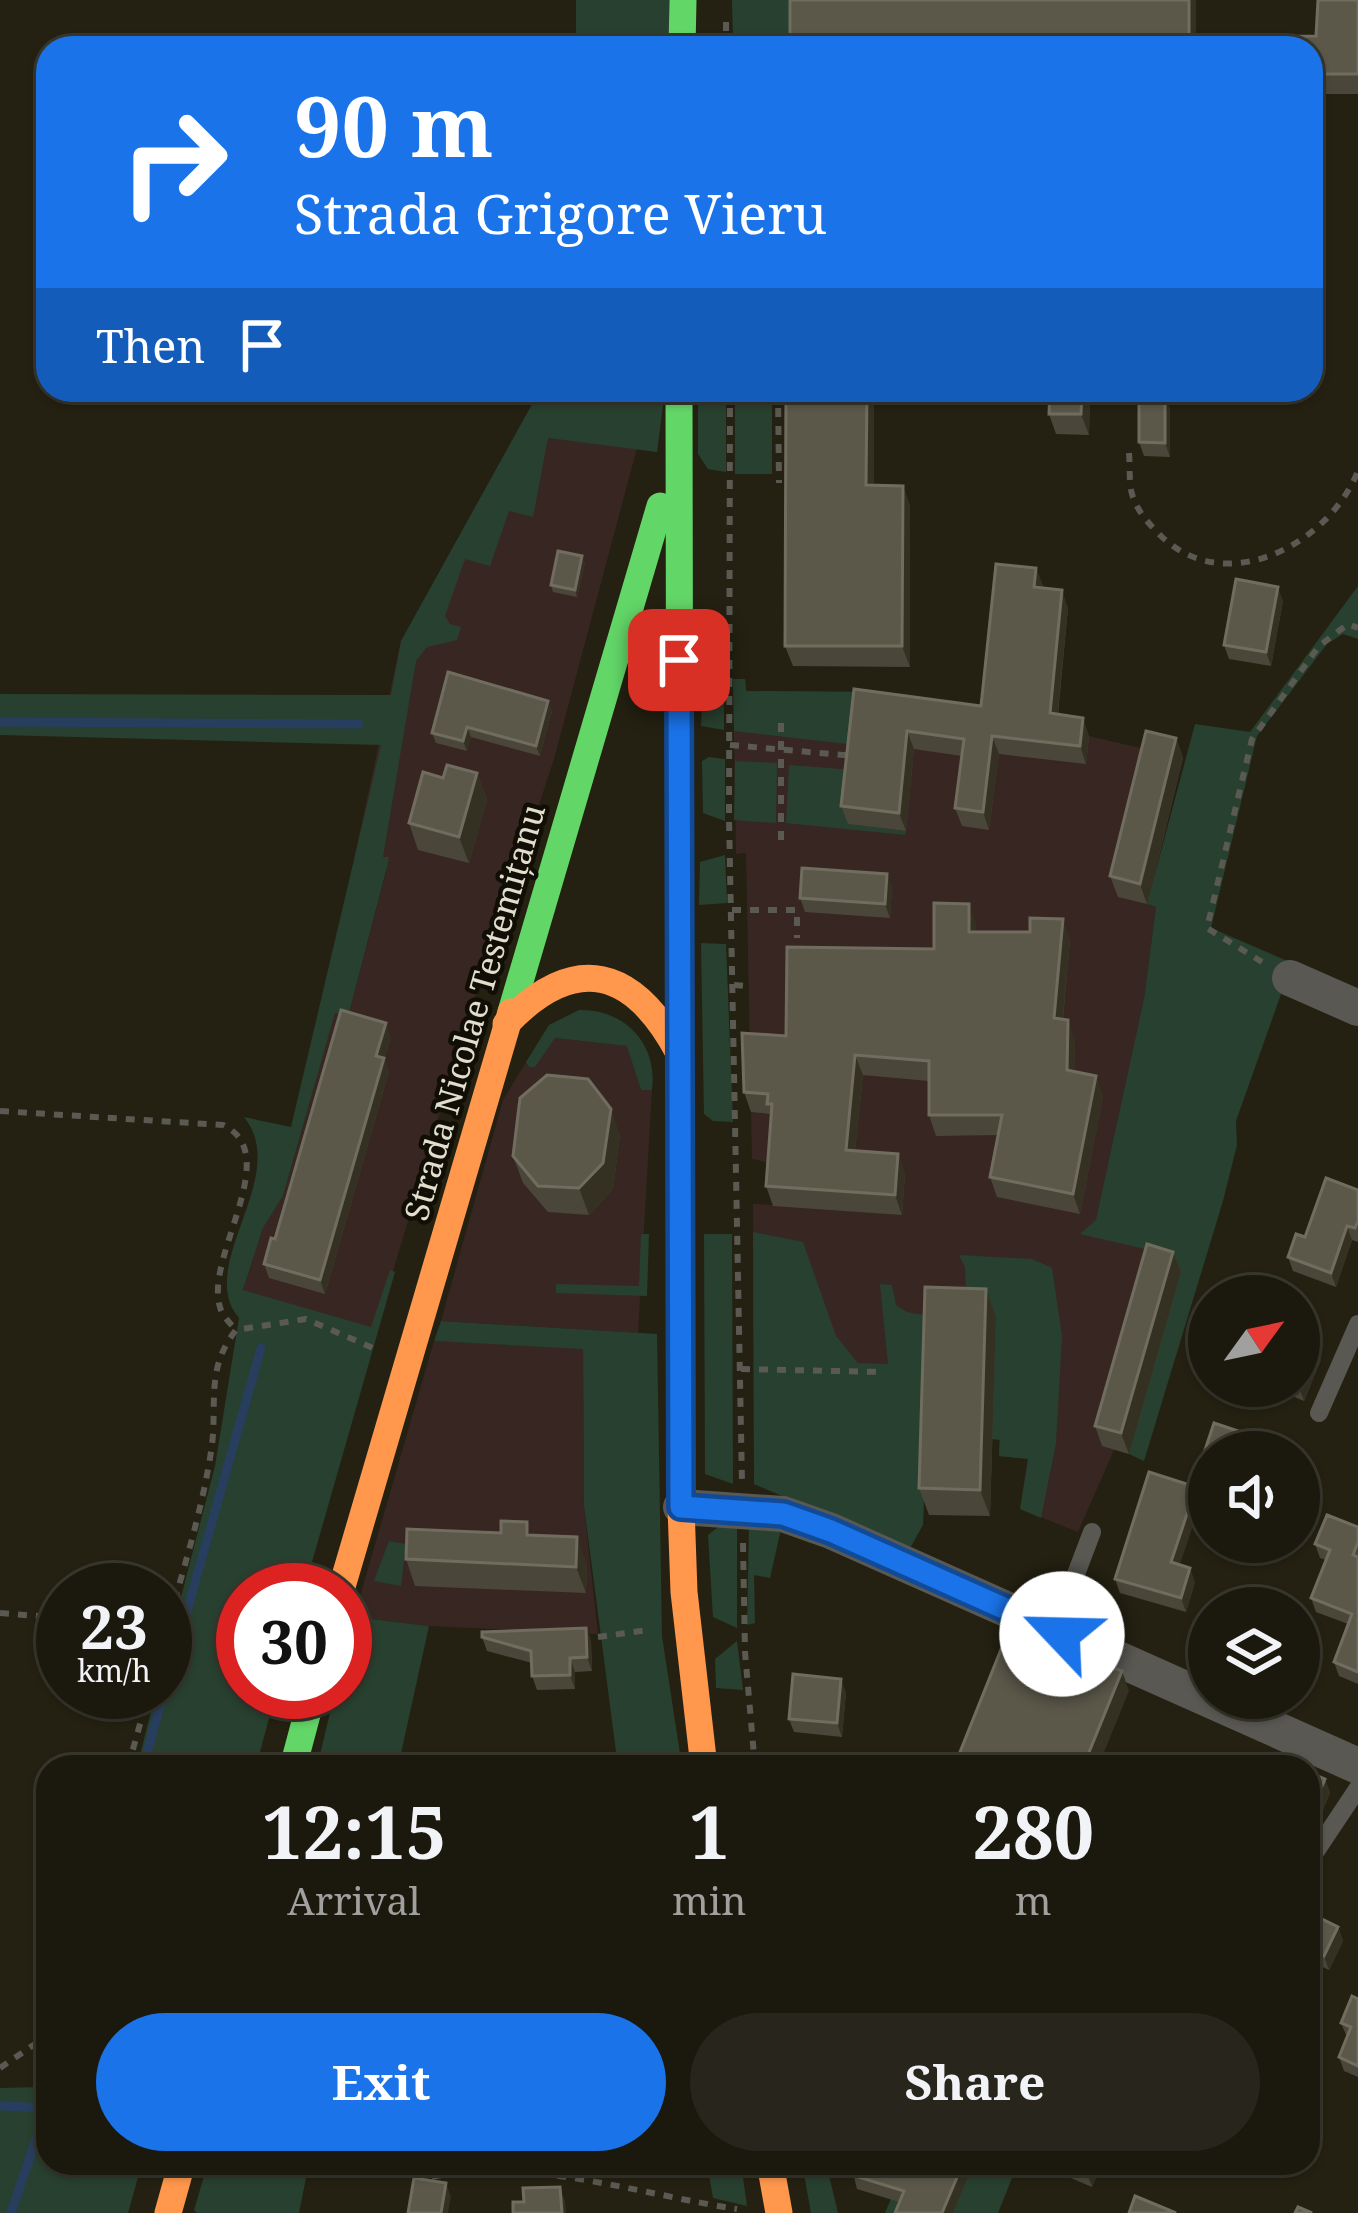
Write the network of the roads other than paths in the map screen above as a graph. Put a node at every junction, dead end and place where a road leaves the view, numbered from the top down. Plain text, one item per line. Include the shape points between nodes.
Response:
1 (683, 0) edge
2 (682, 36) edge
3 (679, 402) edge
4 (677, 454) junction
5 (1290, 978) road end
6 (1358, 1008) edge
7 (506, 1024) junction
8 (679, 1053) junction
9 (1358, 1324) edge
10 (1318, 1413) dead end
11 (681, 1507) junction
12 (1092, 1532) dead end
13 (349, 1563) edge
14 (1062, 1634) junction
15 (306, 1719) edge
16 (296, 1755) edge
17 (703, 1755) edge
18 (1358, 1766) edge
19 (1358, 1788) edge
20 (1320, 1845) edge
21 (178, 2175) edge
22 (769, 2175) edge
23 (766, 2212) edge
24 (167, 2213) edge

1 - 2 street
3 - 4 street
4 - 7 street, Strada Nicolae Testemițanu
4 - 8 street
5 - 6 street
7 - 8 street via 528,998 558,982 592,979 625,987 652,1007
7 - 13 street, Strada Nicolae Testemițanu
8 - 11 street
9 - 10 lane
11 - 14 street via 783,1514
11 - 17 street
12 - 14 lane
14 - 18 street
15 - 16 street
19 - 20 lane
21 - 24 street
22 - 23 street

